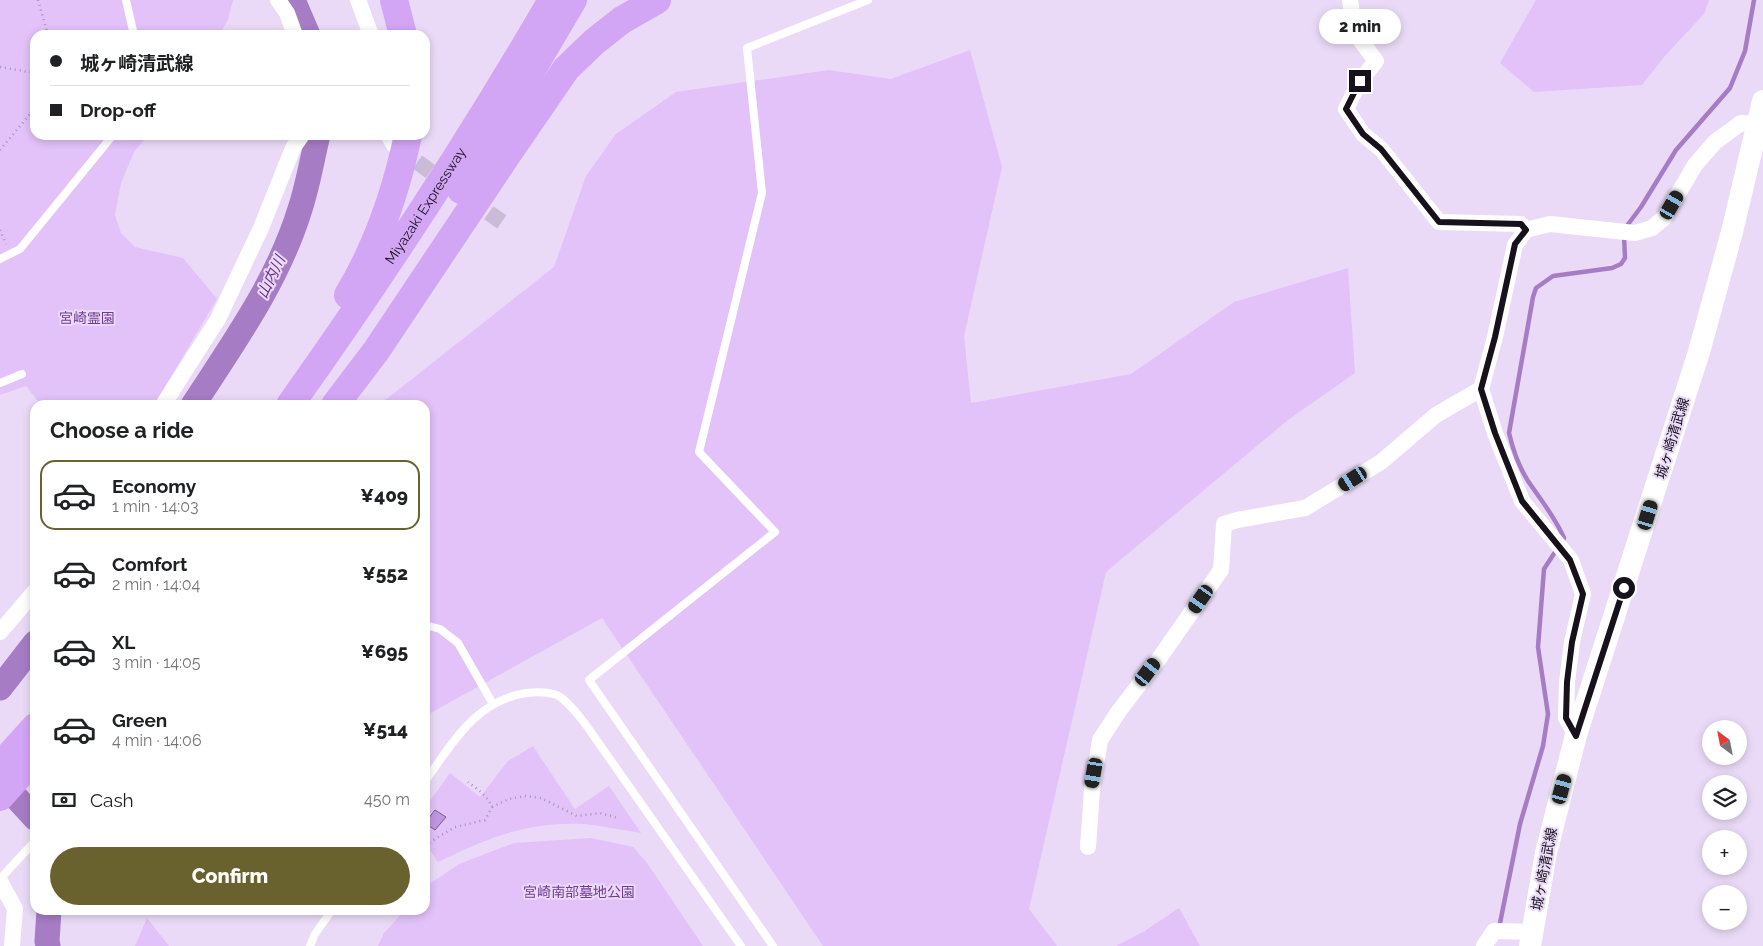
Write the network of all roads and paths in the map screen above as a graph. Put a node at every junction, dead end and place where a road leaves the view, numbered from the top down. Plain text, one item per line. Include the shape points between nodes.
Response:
1 (38, 0) edge
2 (126, 0) edge
3 (278, 0) edge
4 (358, 0) edge
5 (394, 0) edge
6 (573, 0) edge
7 (657, 0) edge
8 (868, 0) edge
9 (1350, 0) edge
10 (547, 7) edge
11 (47, 30) edge
12 (133, 30) edge
13 (293, 30) edge
14 (368, 30) edge
15 (402, 30) edge
16 (0, 67) edge
17 (30, 72) edge
18 (1763, 101) edge
19 (30, 114) edge
20 (1760, 125) edge
21 (109, 140) edge
22 (299, 140) edge
23 (397, 140) edge
24 (0, 150) edge
25 (0, 230) edge
26 (1526, 230) junction
27 (11, 254) junction
28 (0, 259) edge
29 (22, 374) dead end
30 (0, 383) edge
31 (1481, 389) junction
32 (166, 400) edge
33 (288, 400) edge
34 (294, 400) edge
35 (320, 400) edge
36 (339, 400) edge
37 (30, 597) edge
38 (430, 626) edge
39 (0, 632) edge
40 (493, 704) junction
41 (30, 733) edge
42 (1576, 736) junction
43 (30, 764) edge
44 (0, 766) edge
45 (430, 774) edge
46 (468, 782) dead end
47 (0, 797) edge
48 (492, 806) junction
49 (618, 818) dead end
50 (430, 842) edge
51 (30, 847) edge
52 (1088, 847) dead end
53 (0, 880) edge
54 (328, 915) edge
55 (1531, 939) edge
56 (12, 946) edge
57 (310, 946) edge
58 (741, 946) edge
59 (773, 946) edge
60 (1484, 946) edge

1 - 11 path
2 - 12 lane
3 - 13 street
4 - 14 street
5 - 15 highway
6 - 35 highway, Miyazaki Expressway via 415,264
7 - 36 highway via 622,20 566,70 376,351
8 - 59 lane via 747,48 762,193 699,452 775,532 589,680
9 - 26 street via 1355,33 1376,61 1360,81 1346,109 1363,134 1381,149 1439,222 1521,224
10 - 34 highway, Miyazaki Expressway via 422,214
16 - 17 path
18 - 20 main road, 城ヶ崎清武線
19 - 24 path
20 - 26 street via 1741,123 1715,142 1695,165 1664,218 1652,228 1635,233 1550,224
20 - 42 main road, 城ヶ崎清武線 via 1699,352
21 - 27 lane via 20,249
22 - 32 street via 218,319
23 - 33 highway via 395,192 370,255
25 - 27 path
26 - 31 street via 1515,244
27 - 28 lane
29 - 30 lane
31 - 42 street via 1522,501 1570,560 1583,594 1567,682 1566,718
31 - 52 street via 1436,415 1381,462 1305,508 1224,524 1221,570 1100,740
37 - 39 street
38 - 40 lane via 440,629 458,643
40 - 45 lane via 471,721
40 - 58 lane via 509,696 534,692 556,695 574,709
41 - 44 highway
42 - 55 main road, 城ヶ崎清武線 via 1546,853
43 - 47 highway
46 - 48 path
48 - 49 path via 525,796 541,798 577,816 600,813
48 - 50 path via 485,820 456,827
51 - 53 lane
53 - 56 street via 14,909
54 - 57 lane
55 - 60 street via 1494,931

